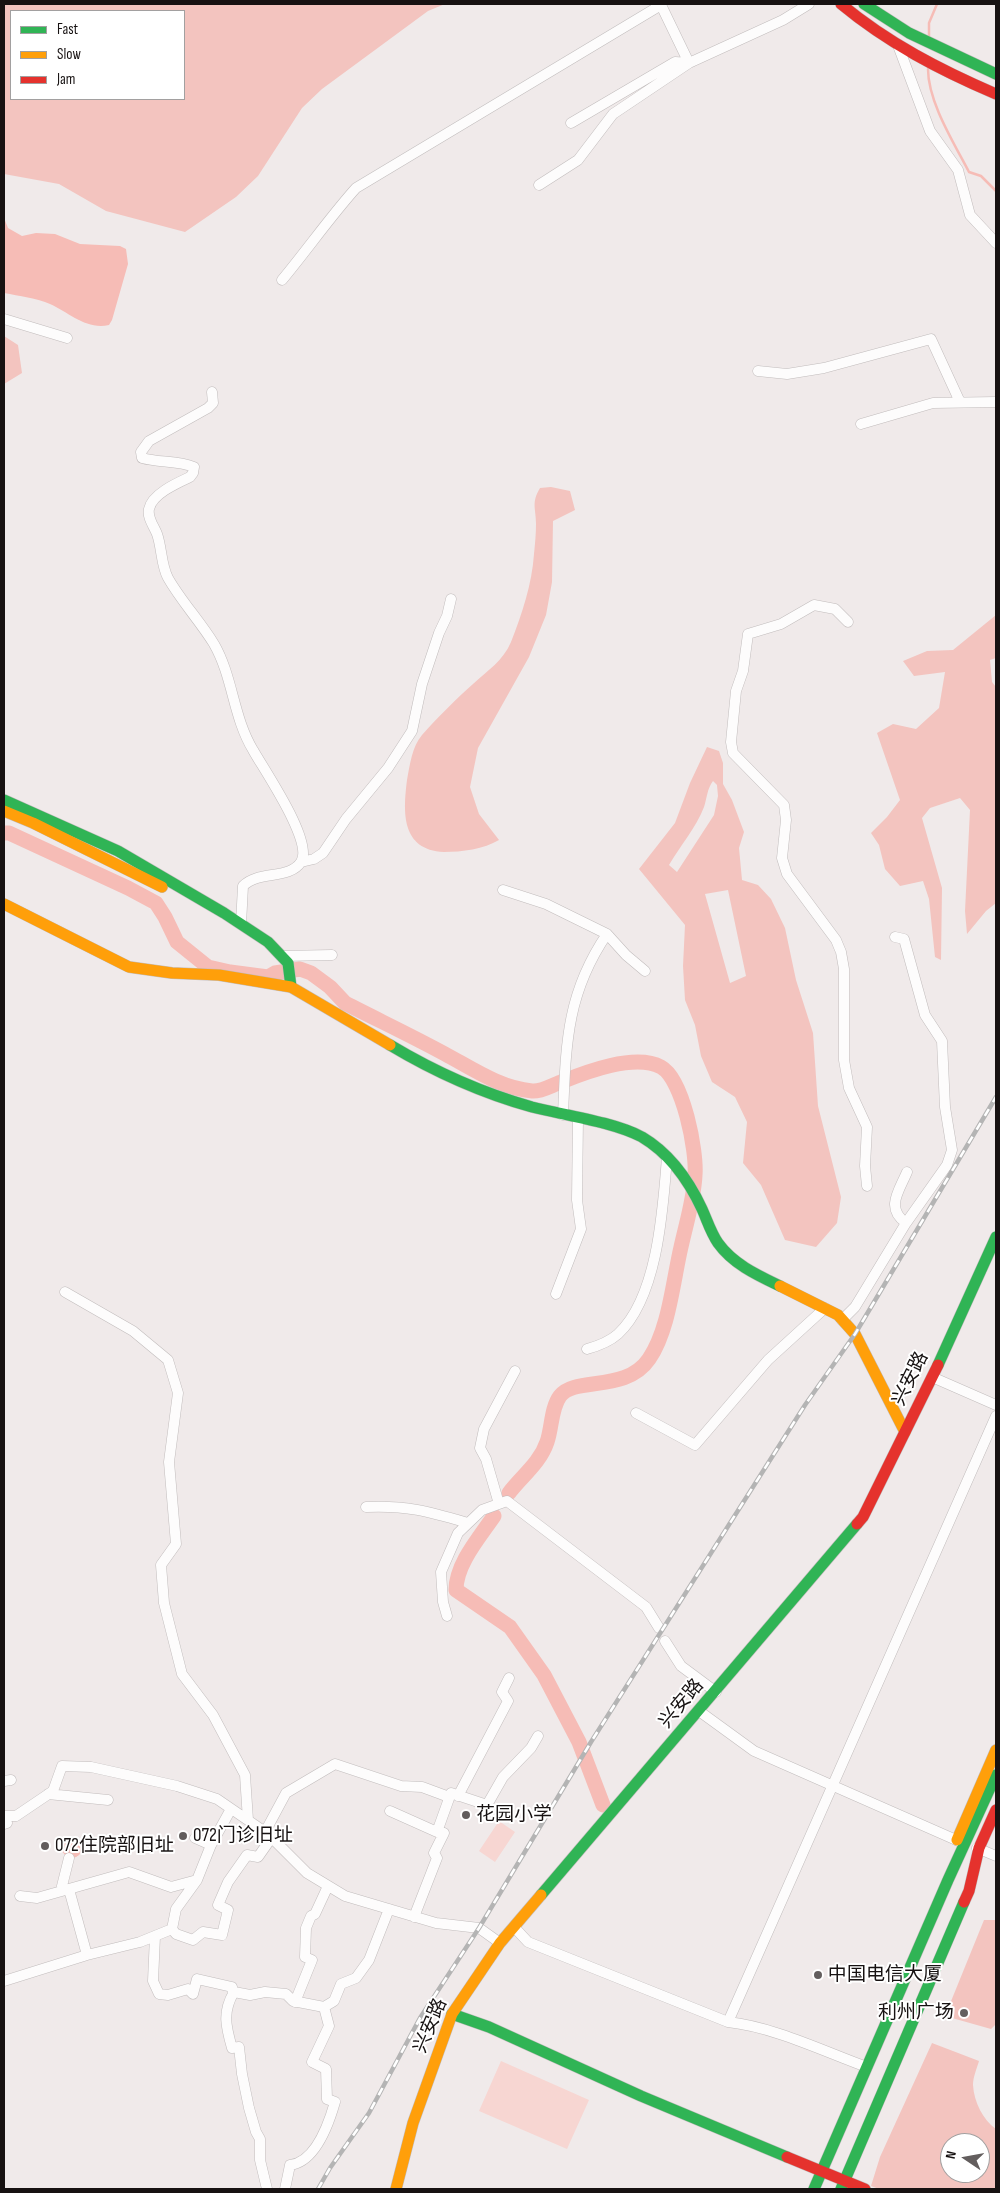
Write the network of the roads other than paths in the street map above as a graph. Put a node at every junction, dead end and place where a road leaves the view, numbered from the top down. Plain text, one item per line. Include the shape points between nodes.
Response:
1 (809, 4) edge
2 (864, 4) edge
3 (848, 7) edge
4 (900, 48) junction
5 (690, 64) junction
6 (996, 74) edge
7 (996, 94) edge
8 (571, 123) dead end
9 (539, 185) dead end
10 (996, 243) edge
11 (282, 280) dead end
12 (4, 319) edge
13 (67, 338) dead end
14 (758, 371) dead end
15 (212, 392) dead end
16 (960, 402) junction
17 (996, 402) edge
18 (861, 424) dead end
19 (451, 598) dead end
20 (848, 622) dead end
21 (4, 800) edge
22 (4, 811) edge
23 (301, 862) junction
24 (503, 890) dead end
25 (4, 904) edge
26 (224, 913) junction
27 (241, 924) junction
28 (607, 934) junction
29 (895, 936) dead end
30 (332, 955) dead end
31 (284, 960) junction
32 (645, 971) dead end
33 (290, 981) junction
34 (563, 1114) junction
35 (578, 1118) junction
36 (667, 1157) junction
37 (907, 1172) dead end
38 (867, 1186) dead end
39 (906, 1223) junction
40 (996, 1237) edge
41 (65, 1292) dead end
42 (556, 1294) dead end
43 (825, 1308) junction
44 (842, 1320) junction
45 (587, 1349) dead end
46 (515, 1371) dead end
47 (932, 1377) junction
48 (996, 1405) edge
49 (636, 1413) dead end
50 (996, 1416) edge
51 (905, 1432) junction
52 (499, 1504) junction
53 (366, 1507) dead end
54 (468, 1523) junction
55 (447, 1616) dead end
56 (658, 1628) dead end
57 (665, 1641) dead end
58 (509, 1678) dead end
59 (716, 1692) junction
60 (699, 1712) junction
61 (538, 1736) dead end
62 (996, 1750) edge
63 (996, 1775) edge
64 (834, 1785) junction
65 (48, 1794) junction
66 (454, 1796) junction
67 (108, 1800) dead end
68 (231, 1809) junction
69 (996, 1810) edge
70 (390, 1811) dead end
71 (248, 1820) junction
72 (5, 1821) edge
73 (437, 1832) junction
74 (269, 1835) junction
75 (195, 1838) dead end
76 (962, 1842) junction
77 (211, 1845) junction
78 (980, 1848) junction
79 (996, 1856) edge
80 (69, 1858) dead end
81 (197, 1880) junction
82 (328, 1886) junction
83 (68, 1889) junction
84 (20, 1896) dead end
85 (388, 1909) junction
86 (414, 1917) junction
87 (514, 1927) junction
88 (172, 1929) junction
89 (155, 1936) junction
90 (500, 1943) junction
91 (87, 1955) junction
92 (4, 1980) edge
93 (233, 1994) junction
94 (295, 2002) junction
95 (324, 2007) junction
96 (452, 2014) junction
97 (728, 2022) junction
98 (867, 2067) junction
99 (821, 2173) junction
100 (843, 2185) edge
101 (267, 2189) edge
102 (285, 2189) edge
103 (396, 2189) edge
104 (814, 2189) edge
105 (865, 2189) edge

1 - 5 street via 783,20
2 - 3 main road
2 - 6 main road via 937,48
3 - 4 main road via 865,25
4 - 7 main road via 940,70
4 - 10 street via 930,132 958,170 970,215
5 - 8 street via 675,62
5 - 9 street via 613,114 578,160
5 - 11 street via 661,5 356,188
12 - 13 street
14 - 16 street via 787,374 824,368 931,339
15 - 23 street via 213,403 208,408 144,445 142,458 194,467 190,477 155,499 148,512 157,533 167,576 214,643 225,666 248,740 302,841 304,854
16 - 17 street
16 - 18 street via 933,403
19 - 23 street via 422,684 412,731 323,853
20 - 38 street via 835,609 814,605 781,624 748,634 743,671 736,691 731,742 733,752 784,805 786,820 782,858 787,874 842,952 844,1060 849,1088 867,1127
21 - 26 main road via 118,851
22 - 26 main road via 201,907
23 - 27 street via 294,869 249,880 243,886
24 - 28 street via 546,904
25 - 33 main road via 129,967
26 - 27 main road
27 - 31 main road via 268,942
28 - 32 street
28 - 34 street via 592,956 571,1014
29 - 39 street via 904,939 924,1015 942,1041 945,1108 952,1150 947,1165
30 - 31 street
31 - 33 main road
33 - 34 main road via 396,1049 461,1083
34 - 35 main road
35 - 36 main road via 631,1132
35 - 42 street via 581,1229
36 - 43 main road via 693,1193 718,1243 742,1267
36 - 45 street via 658,1245 647,1285 632,1317 618,1335 602,1345
37 - 39 street via 894,1207 897,1216
39 - 44 street via 855,1307
40 - 47 main road, 兴安路
41 - 71 street via 133,1331 168,1360 178,1393 170,1462 176,1544 161,1565 164,1603 182,1674 213,1715 244,1775
43 - 44 main road
43 - 49 street via 768,1360 695,1445
44 - 51 main road via 855,1334
46 - 52 street via 484,1429 480,1448
47 - 48 street
47 - 51 main road, 兴安路
50 - 64 street
51 - 59 main road, 兴安路 via 863,1516
52 - 54 street via 482,1510
52 - 56 street via 508,1501 646,1607
53 - 54 street via 396,1506
54 - 55 street via 458,1533 441,1572
57 - 59 street via 681,1666
58 - 66 street via 502,1692 508,1701
59 - 60 main road, 兴安路
60 - 64 street via 754,1751
60 - 87 main road, 兴安路
61 - 66 street via 503,1777 487,1806
62 - 76 main road
63 - 76 main road
64 - 76 street
64 - 97 street
65 - 67 street
65 - 68 street via 53,1791 62,1766 91,1767 201,1793
65 - 72 street
66 - 73 street
66 - 74 street via 422,1787 401,1786 335,1764 286,1793
68 - 71 street
68 - 77 street
69 - 78 main road
70 - 73 street
71 - 74 street
73 - 86 street via 444,1833 434,1853 437,1858
74 - 82 street via 307,1872
74 - 88 street via 258,1857 247,1855 228,1882 218,1905 228,1910 222,1935 203,1932 193,1940 176,1934
75 - 77 street
76 - 78 street
76 - 98 main road
77 - 81 street
78 - 79 street
78 - 100 main road via 968,1891
80 - 83 street via 62,1886
81 - 83 street via 171,1887 129,1872
81 - 88 street via 176,1909
82 - 85 street via 345,1896
82 - 94 street via 306,1928 304,1957 312,1960
83 - 84 street via 37,1898
83 - 91 street
85 - 86 street
85 - 95 street via 369,1960 356,1978 341,1984 334,2001
86 - 90 street via 479,1928
87 - 90 main road, 兴安路
87 - 97 street via 528,1942
88 - 89 street
89 - 91 street
89 - 93 street via 153,1981 159,1994 168,1995 188,1989 193,1994 196,1979 232,1988
90 - 96 main road, 兴安路
91 - 92 street
93 - 94 street via 286,1994
93 - 101 street via 227,2004 226,2022 232,2048 239,2047 249,2108 260,2139 260,2160
94 - 95 street
95 - 102 street via 329,2026 312,2062 326,2068 327,2099 335,2102 328,2126 310,2156 299,2164 290,2164
96 - 99 main road via 489,2027
96 - 103 main road, 兴安路 via 413,2123
97 - 98 street via 744,2024
98 - 99 main road
99 - 100 main road
99 - 104 main road
100 - 105 main road

